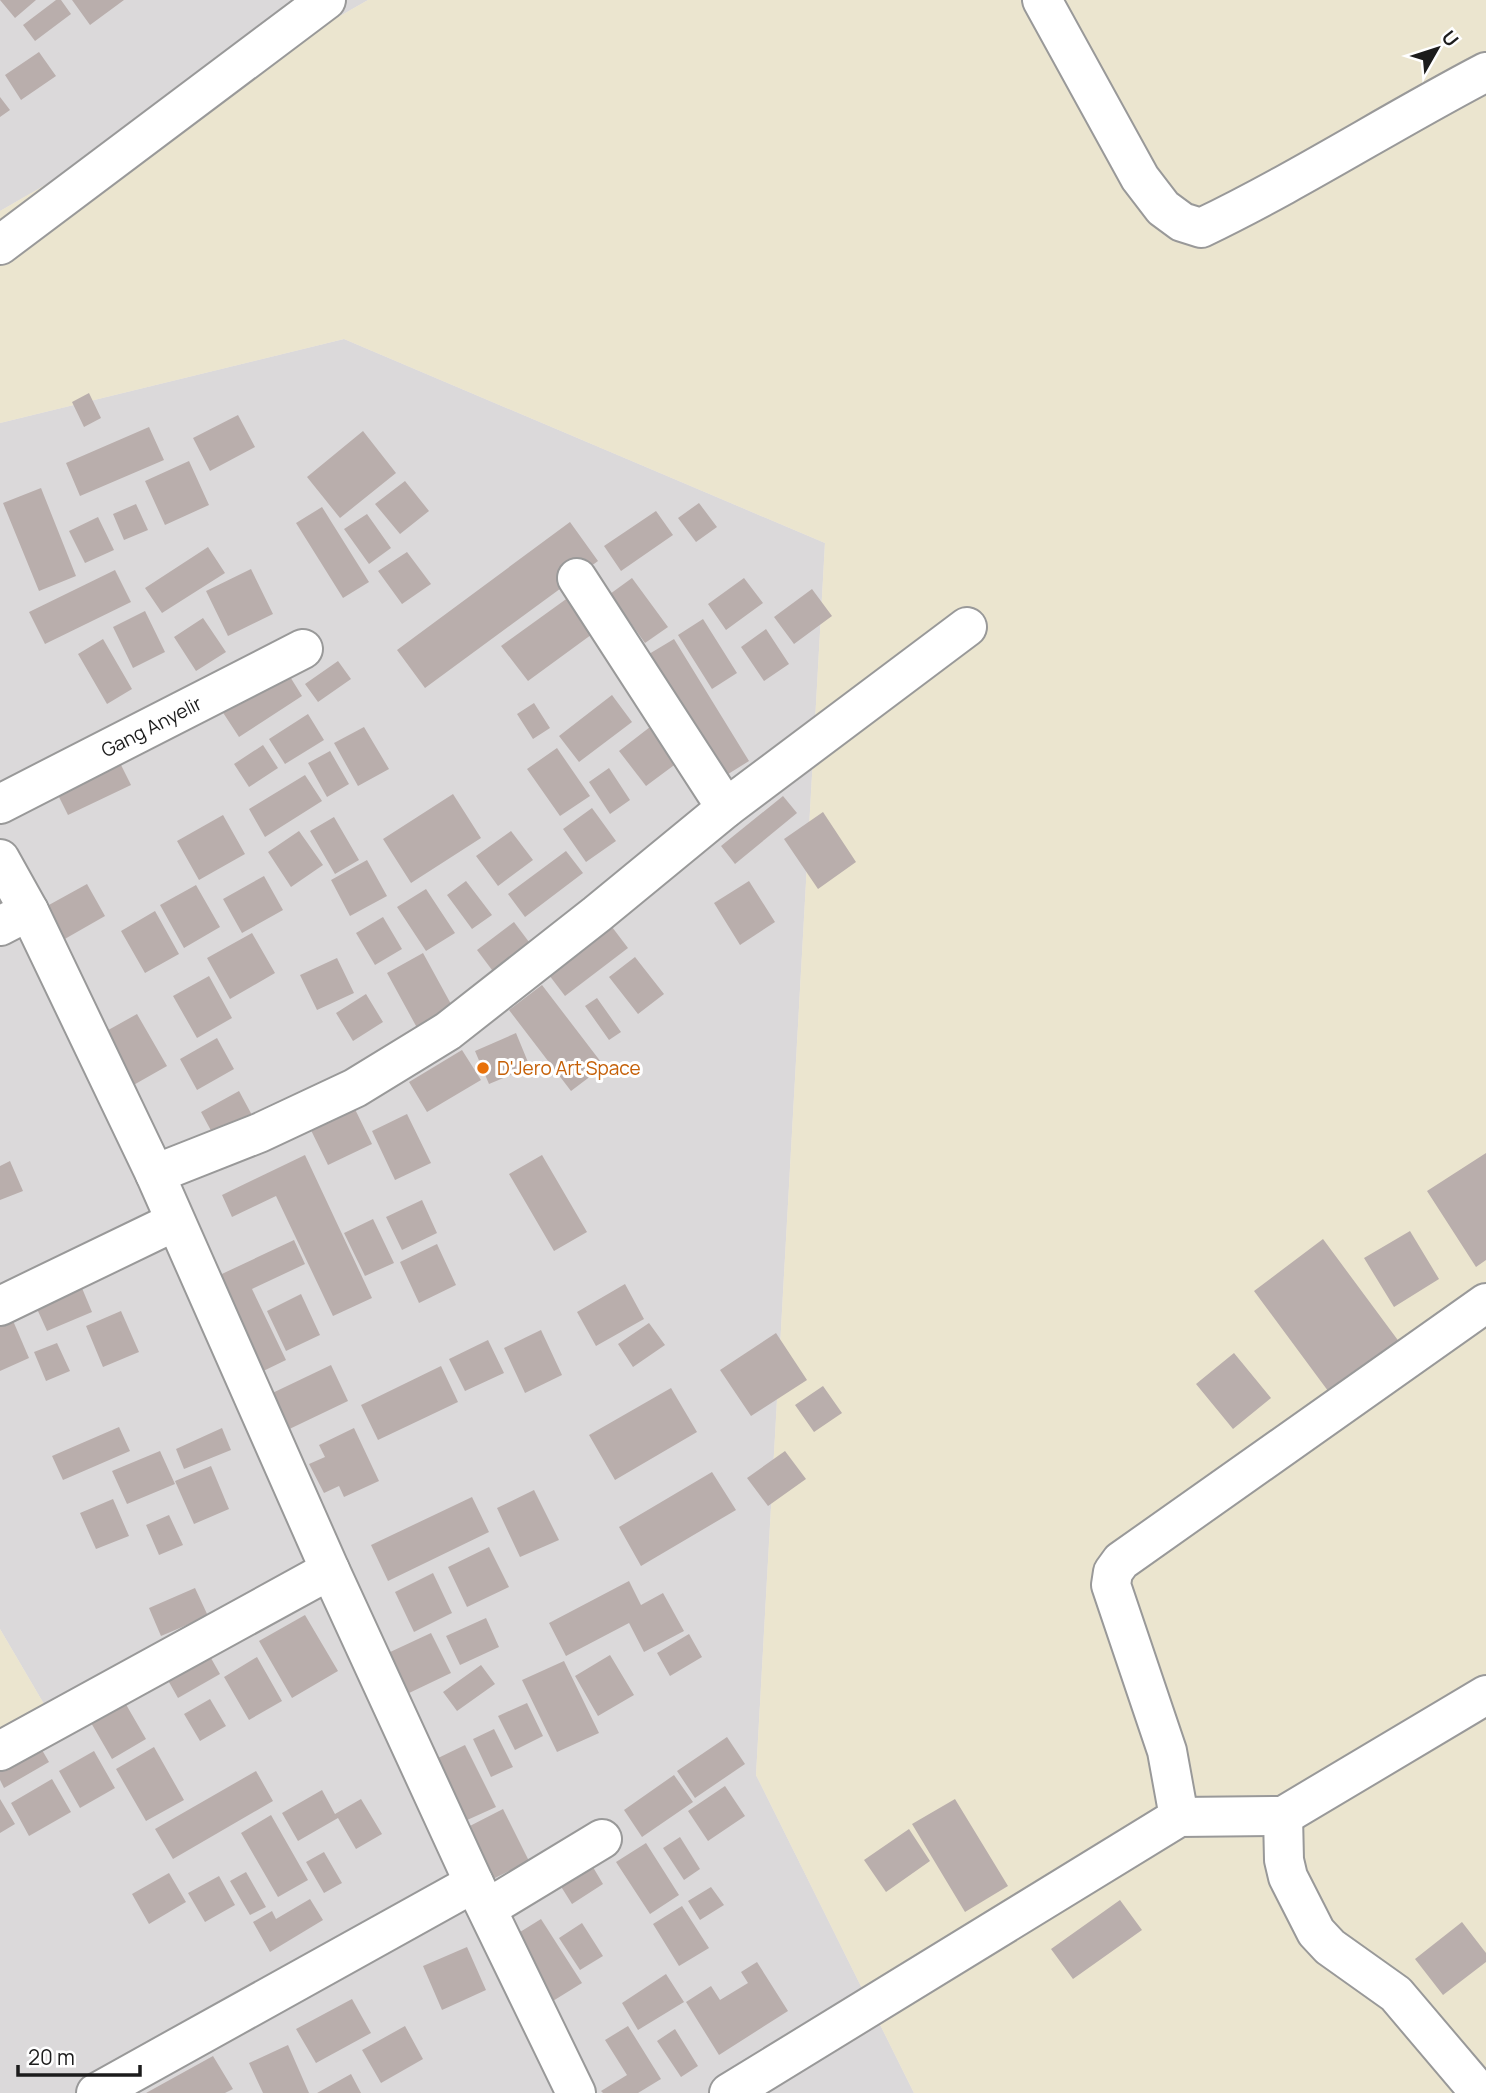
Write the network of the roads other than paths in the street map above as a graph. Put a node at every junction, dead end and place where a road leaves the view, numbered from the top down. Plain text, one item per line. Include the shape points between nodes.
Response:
1 (326, 0) edge
2 (1042, 0) edge
3 (1486, 72) edge
4 (0, 245) edge
5 (577, 578) dead end
6 (967, 627) dead end
7 (303, 649) dead end
8 (0, 804) edge
9 (726, 808) junction
10 (0, 859) edge
11 (14, 919) edge
12 (155, 1174) junction
13 (174, 1222) junction
14 (1486, 1303) edge
15 (0, 1306) edge
16 (330, 1570) junction
17 (1486, 1695) edge
18 (0, 1751) edge
19 (1283, 1816) junction
20 (1179, 1817) junction
21 (602, 1839) dead end
22 (481, 1895) junction
23 (96, 2093) edge
24 (576, 2093) edge
25 (729, 2093) edge
26 (1480, 2093) edge

1 - 4 street
2 - 3 street via 1140,178 1163,208 1182,222 1201,228 1261,200
5 - 9 street
6 - 9 street
7 - 8 street, Gang Anyelir
9 - 12 street via 448,1031 355,1088
10 - 11 street
11 - 12 street
12 - 13 street
13 - 15 street
13 - 16 street
14 - 20 street via 1121,1561 1113,1573 1111,1585 1167,1751
16 - 18 street
16 - 22 street
17 - 19 street
19 - 20 street
19 - 26 street via 1288,1877 1316,1932 1396,1994
20 - 25 street
21 - 22 street
22 - 23 street
22 - 24 street

